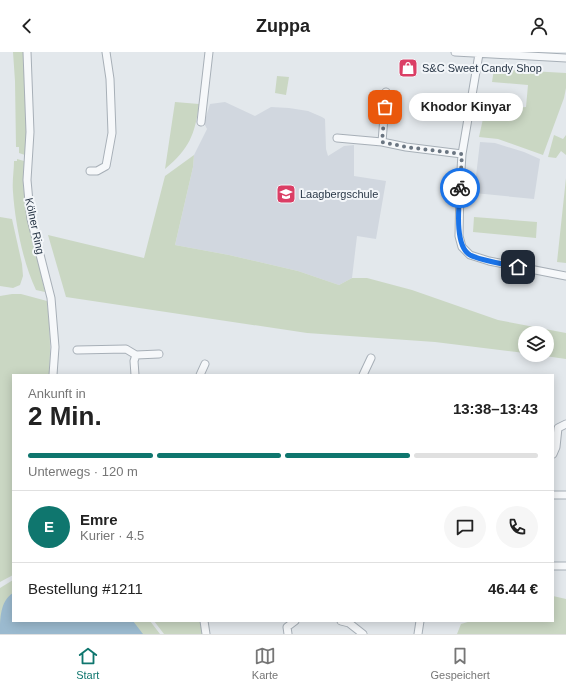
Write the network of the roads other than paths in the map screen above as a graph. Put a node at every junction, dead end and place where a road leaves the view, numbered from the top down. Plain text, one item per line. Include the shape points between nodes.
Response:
1 (27, 52) edge
2 (106, 52) edge
3 (208, 52) edge
4 (455, 52) edge
5 (479, 54) junction
6 (566, 58) edge
7 (386, 92) dead end
8 (201, 122) dead end
9 (337, 138) dead end
10 (382, 142) junction
11 (462, 154) junction
12 (90, 171) dead end
13 (566, 276) edge
14 (77, 350) dead end
15 (159, 354) dead end
16 (136, 355) junction
17 (371, 358) dead end
18 (205, 364) dead end
19 (53, 374) edge
20 (135, 374) edge
21 (200, 374) edge
22 (363, 374) edge
23 (566, 424) edge
24 (554, 452) edge
25 (566, 494) edge
26 (554, 495) edge
27 (554, 566) edge
28 (566, 566) edge
29 (204, 622) edge
30 (347, 622) edge
31 (420, 622) edge
32 (206, 634) edge
33 (363, 634) edge
34 (418, 634) edge

1 - 19 street, Kölner Ring via 30,110 27,180 31,219 51,298 55,347
2 - 12 street via 110,79 112,134 106,166 97,171
3 - 8 street
4 - 5 street
5 - 6 street
5 - 11 street
7 - 10 street
9 - 10 street
10 - 11 street
11 - 13 street via 459,236 462,247 470,255
14 - 16 street via 126,349
15 - 16 street
16 - 20 street
17 - 22 street
18 - 21 street
23 - 24 street via 558,428
25 - 26 street
27 - 28 street
29 - 32 street
30 - 33 street
31 - 34 street

